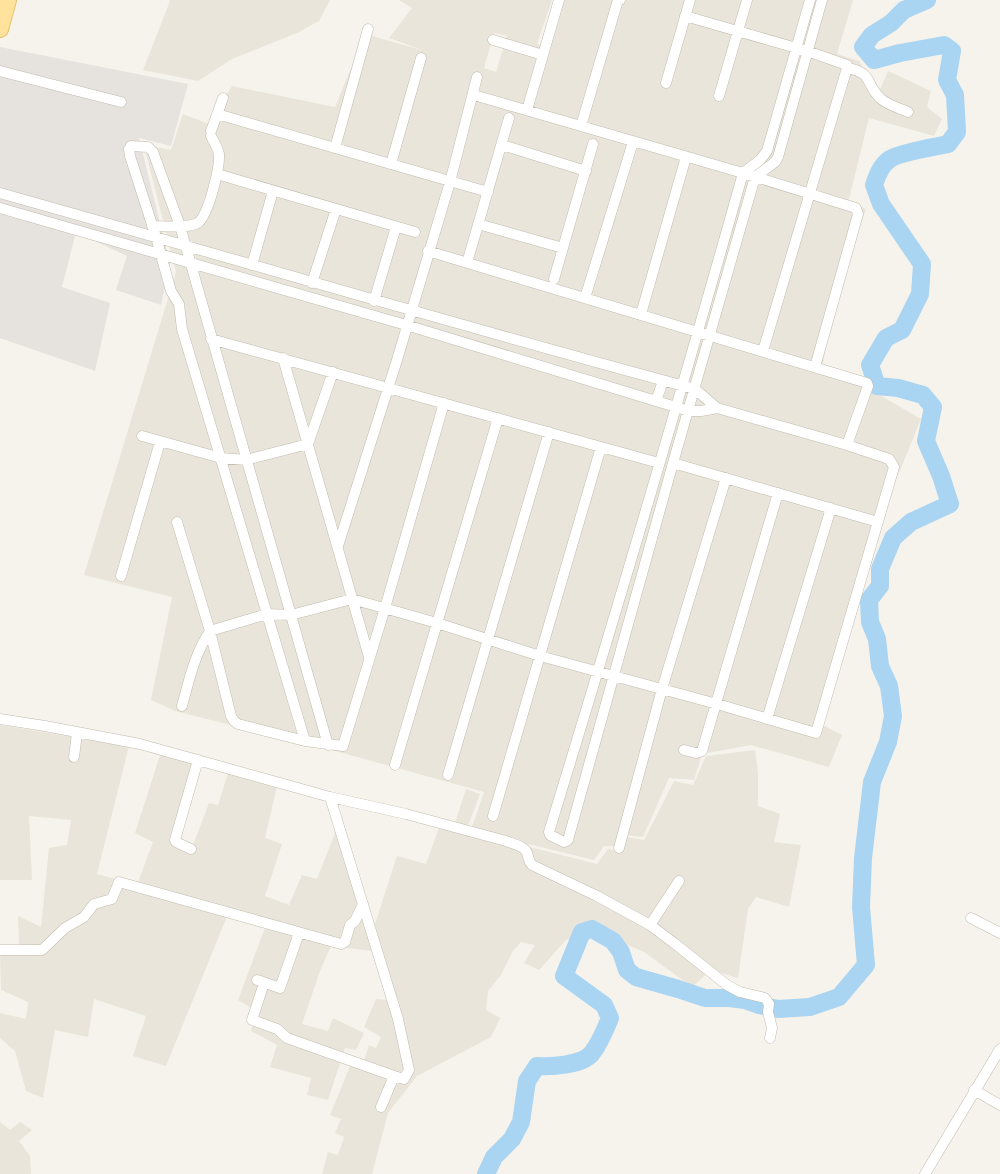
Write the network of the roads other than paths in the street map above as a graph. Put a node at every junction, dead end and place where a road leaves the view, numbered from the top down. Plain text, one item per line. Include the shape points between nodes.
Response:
1 (8, 0) edge
2 (559, 0) edge
3 (618, 0) edge
4 (690, 0) edge
5 (747, 0) edge
6 (810, 0) edge
7 (822, 0) edge
8 (685, 16) junction
9 (0, 29) edge
10 (368, 29) dead end
11 (738, 31) junction
12 (493, 40) dead end
13 (796, 48) junction
14 (807, 51) junction
15 (543, 55) junction
16 (421, 58) dead end
17 (847, 68) junction
18 (0, 71) edge
19 (477, 77) dead end
20 (666, 84) dead end
21 (474, 95) junction
22 (719, 96) dead end
23 (223, 98) dead end
24 (121, 102) dead end
25 (527, 110) junction
26 (908, 112) dead end
27 (217, 114) junction
28 (509, 118) dead end
29 (581, 126) junction
30 (633, 142) junction
31 (593, 144) dead end
32 (502, 145) junction
33 (335, 148) junction
34 (686, 157) junction
35 (391, 164) junction
36 (586, 171) junction
37 (743, 173) junction
38 (217, 174) junction
39 (755, 177) junction
40 (450, 182) junction
41 (273, 191) junction
42 (488, 192) junction
43 (0, 193) edge
44 (809, 193) junction
45 (0, 208) edge
46 (336, 209) junction
47 (478, 224) junction
48 (152, 226) junction
49 (180, 226) junction
50 (396, 226) junction
51 (415, 232) dead end
52 (156, 237) junction
53 (185, 245) junction
54 (563, 248) junction
55 (428, 251) junction
56 (161, 255) junction
57 (469, 256) dead end
58 (190, 263) junction
59 (252, 265) junction
60 (554, 280) dead end
61 (312, 283) junction
62 (585, 298) junction
63 (374, 301) junction
64 (410, 311) junction
65 (641, 314) junction
66 (406, 325) junction
67 (698, 332) junction
68 (710, 335) junction
69 (211, 339) junction
70 (763, 351) junction
71 (282, 358) junction
72 (815, 367) junction
73 (333, 372) junction
74 (663, 381) junction
75 (682, 386) junction
76 (388, 388) junction
77 (695, 389) junction
78 (656, 401) junction
79 (444, 403) junction
80 (676, 407) junction
81 (717, 408) junction
82 (689, 411) junction
83 (498, 418) junction
84 (549, 432) junction
85 (142, 436) dead end
86 (160, 442) junction
87 (308, 444) junction
88 (847, 446) junction
89 (601, 447) junction
90 (221, 458) junction
91 (246, 460) junction
92 (659, 463) junction
93 (673, 463) junction
94 (726, 478) junction
95 (778, 493) junction
96 (831, 508) junction
97 (177, 522) dead end
98 (878, 522) junction
99 (338, 546) junction
100 (121, 576) dead end
101 (352, 600) junction
102 (385, 608) junction
103 (267, 614) junction
104 (291, 615) junction
105 (437, 623) junction
106 (210, 631) junction
107 (488, 640) junction
108 (540, 656) junction
109 (369, 657) junction
110 (598, 672) junction
111 (613, 676) junction
112 (662, 689) junction
113 (717, 704) junction
114 (182, 706) dead end
115 (0, 719) edge
116 (767, 719) junction
117 (77, 733) junction
118 (305, 741) junction
119 (328, 745) junction
120 (684, 750) dead end
121 (74, 757) dead end
122 (198, 760) junction
123 (395, 765) dead end
124 (448, 775) dead end
125 (330, 797) junction
126 (493, 816) dead end
127 (619, 848) dead end
128 (191, 849) dead end
129 (679, 881) dead end
130 (363, 904) junction
131 (971, 918) dead end
132 (650, 925) junction
133 (299, 933) junction
134 (1000, 933) edge
135 (0, 950) edge
136 (770, 1038) dead end
137 (1000, 1049) edge
138 (394, 1076) junction
139 (974, 1090) junction
140 (1000, 1105) edge
141 (381, 1107) dead end
142 (924, 1174) edge

1 - 9 main road
2 - 15 street
3 - 29 street
4 - 8 street
5 - 11 street
6 - 13 street
7 - 14 street
8 - 11 street
8 - 20 street
10 - 33 street
11 - 13 street
11 - 22 street
12 - 15 street
13 - 14 street
13 - 37 street via 768,151
14 - 17 street via 844,63
14 - 39 street via 778,157
15 - 25 street
16 - 35 street
17 - 26 street via 866,76 879,98
17 - 44 street
18 - 24 street
19 - 21 street
21 - 25 street
21 - 40 street
23 - 27 street
25 - 29 street
27 - 33 street
27 - 38 street via 211,134 218,152
28 - 32 street
29 - 30 street
30 - 34 street
30 - 62 street
31 - 36 street
32 - 36 street
32 - 42 street
33 - 35 street
34 - 37 street
34 - 65 street
35 - 40 street
36 - 54 street
37 - 39 street
37 - 67 street
38 - 41 street
38 - 49 street via 208,204 198,222
39 - 44 street
39 - 68 street
40 - 42 street
40 - 55 street
41 - 46 street
41 - 59 street
42 - 47 street
43 - 52 street
44 - 70 street
44 - 72 street via 858,211
45 - 56 street
46 - 50 street
46 - 61 street
47 - 54 street
47 - 57 street
48 - 49 street
48 - 49 street via 129,153 133,146 148,147 153,152
48 - 52 street
49 - 53 street
50 - 51 street
50 - 63 street
52 - 53 street
52 - 56 street
53 - 58 street
53 - 59 street
54 - 60 street
55 - 62 street
55 - 64 street
56 - 58 street
56 - 90 street via 170,291 179,304 182,329
58 - 66 street
58 - 69 street
59 - 61 street
61 - 63 street
62 - 65 street
63 - 64 street
64 - 66 street
64 - 74 street
65 - 67 street
66 - 76 street
66 - 78 street
67 - 68 street
67 - 75 street
68 - 70 street
68 - 77 street
69 - 71 street
69 - 91 street
70 - 72 street
71 - 73 street
71 - 87 street
72 - 88 street via 868,384
73 - 76 street
73 - 87 street
74 - 75 street
74 - 78 street
75 - 77 street
75 - 80 street
76 - 79 street
76 - 99 street
77 - 81 street
77 - 82 street
78 - 80 street
79 - 83 street
79 - 102 street
80 - 82 street
80 - 92 street
81 - 82 street
81 - 88 street
82 - 93 street
83 - 84 street
83 - 105 street
84 - 89 street
84 - 107 street
85 - 86 street
86 - 90 street
86 - 100 street
87 - 91 street
87 - 99 street
88 - 98 street via 892,462 894,467
89 - 92 street
89 - 108 street
90 - 91 street
90 - 103 street
91 - 104 street
92 - 110 street
93 - 94 street
93 - 111 street
94 - 95 street
94 - 112 street
95 - 96 street
95 - 113 street
96 - 98 street
96 - 116 street
97 - 106 street
98 - 116 street via 816,734
99 - 101 street
101 - 102 street
101 - 104 street
101 - 109 street
102 - 105 street
102 - 109 street
103 - 104 street
103 - 106 street
103 - 118 street
104 - 119 street
105 - 107 street
105 - 123 street
106 - 114 street via 202,643
106 - 118 street via 234,721
107 - 108 street
107 - 124 street
108 - 110 street
108 - 126 street
109 - 119 street via 344,744
110 - 111 street
110 - 111 street via 549,832 564,842 568,840
111 - 112 street
112 - 113 street
112 - 127 street
113 - 116 street
113 - 120 street via 702,751
115 - 117 street
117 - 121 street
117 - 122 street via 140,744
118 - 119 street
122 - 125 street
122 - 128 street via 176,836 176,842
125 - 130 street
125 - 132 street via 406,814 522,847 532,865
129 - 132 street
130 - 133 street via 350,925 344,944
130 - 138 street via 409,1067 404,1079
131 - 134 street
132 - 136 street via 727,985 765,998 772,1028
133 - 135 street via 119,882 112,899 94,904 84,917 65,928 42,950
133 - 138 street via 280,988 260,981 252,1020 277,1029 287,1038
137 - 139 street
138 - 141 street
139 - 140 street
139 - 142 street

